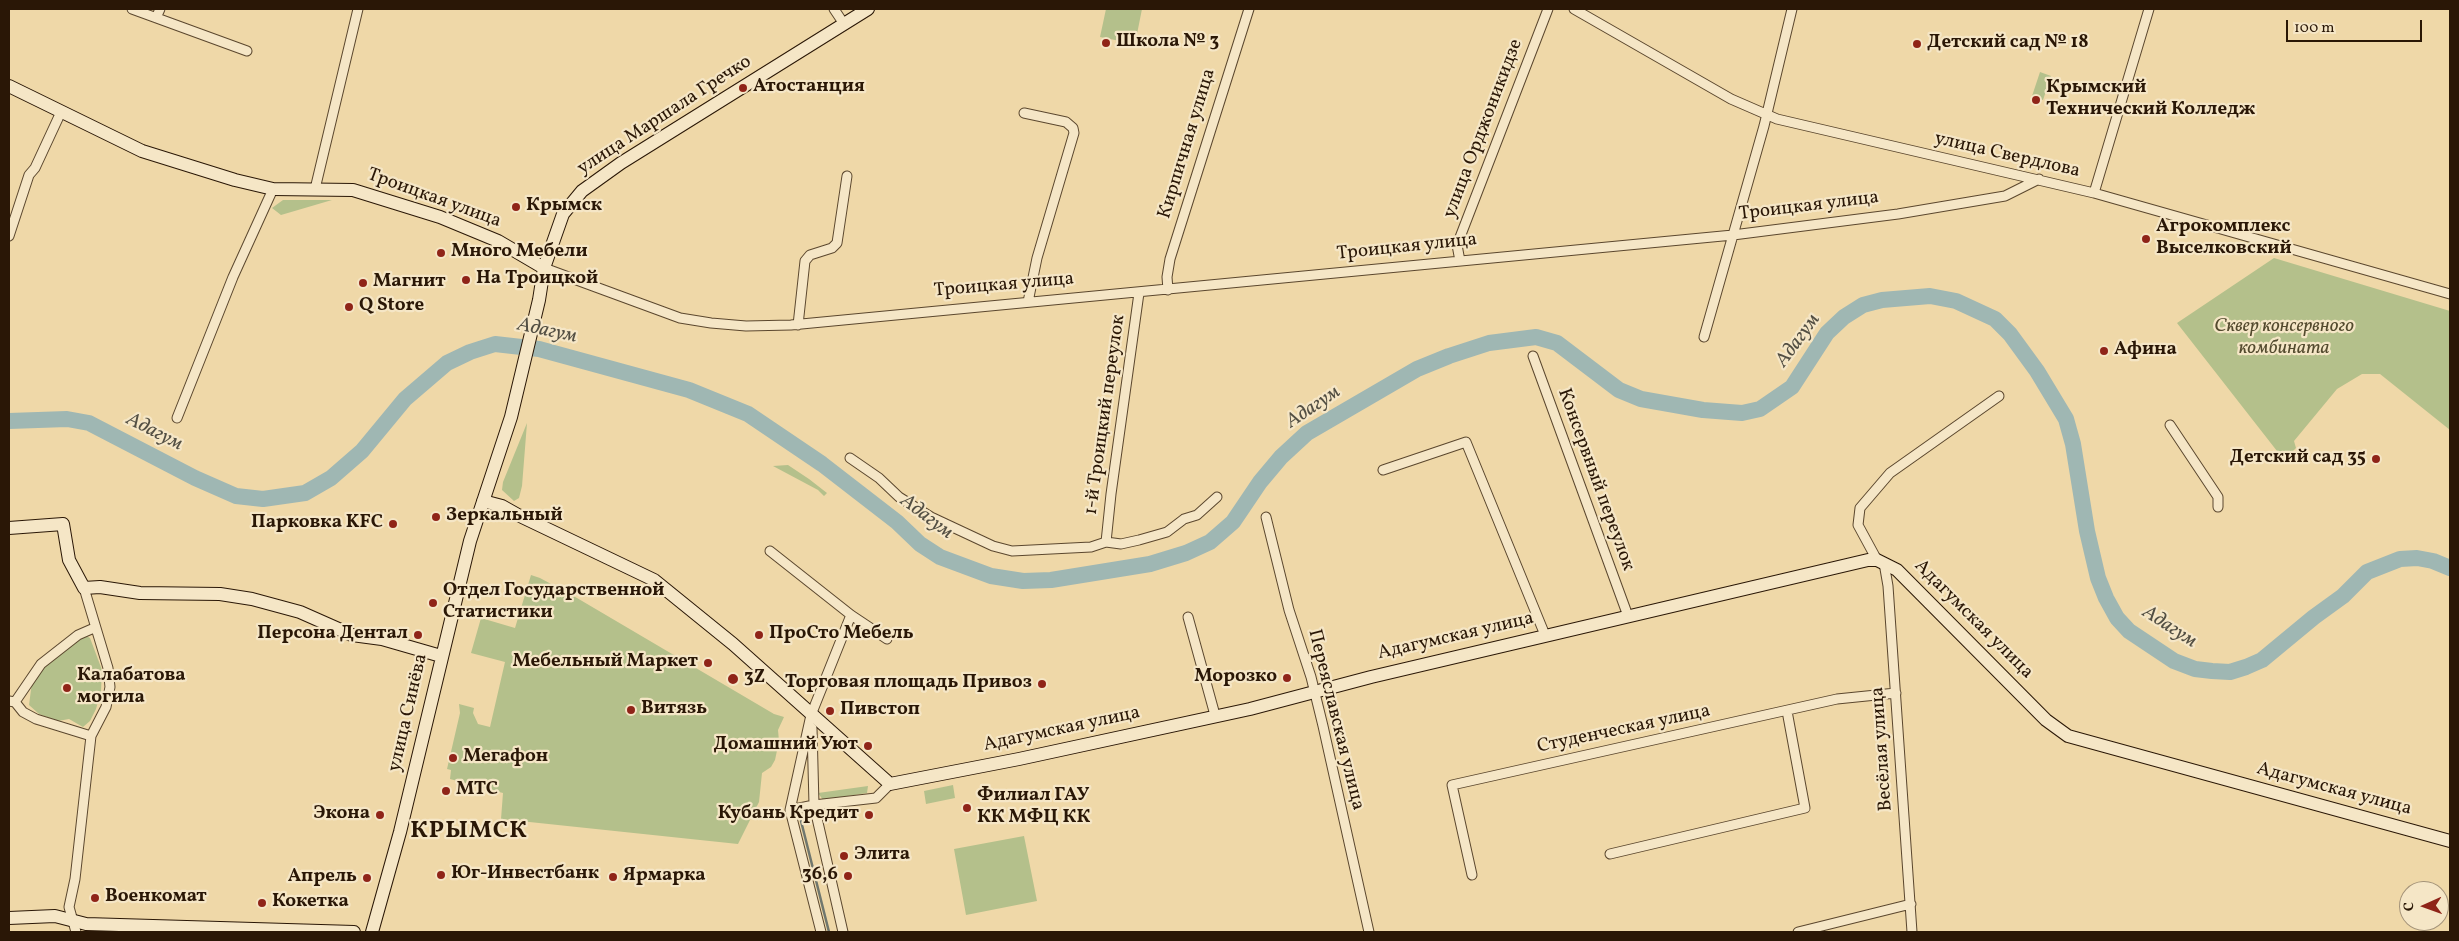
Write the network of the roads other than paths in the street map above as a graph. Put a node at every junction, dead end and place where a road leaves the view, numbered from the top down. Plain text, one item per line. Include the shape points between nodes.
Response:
1 (132, 9) edge
2 (160, 9) edge
3 (358, 9) edge
4 (834, 9) edge
5 (868, 9) edge
6 (1249, 9) edge
7 (1548, 9) edge
8 (1574, 9) edge
9 (1792, 9) edge
10 (2149, 9) edge
11 (156, 18) junction
12 (844, 24) junction
13 (248, 51) dead end
14 (9, 86) edge
15 (61, 112) junction
16 (1024, 113) dead end
17 (1766, 115) junction
18 (847, 176) dead end
19 (2039, 179) junction
20 (273, 189) junction
21 (315, 189) junction
22 (2094, 193) junction
23 (1732, 235) junction
24 (9, 236) edge
25 (1460, 261) junction
26 (544, 268) junction
27 (1168, 290) junction
28 (1139, 293) junction
29 (2450, 294) edge
30 (1028, 302) junction
31 (798, 325) junction
32 (1704, 337) dead end
33 (1533, 356) dead end
34 (1999, 396) dead end
35 (510, 417) joint
36 (177, 418) dead end
37 (2170, 425) dead end
38 (850, 458) dead end
39 (1383, 470) dead end
40 (1217, 497) dead end
41 (483, 501) junction
42 (2218, 507) dead end
43 (1266, 517) dead end
44 (9, 528) edge
45 (1106, 542) junction
46 (770, 551) dead end
47 (1880, 562) junction
48 (84, 588) junction
49 (851, 615) junction
50 (1628, 616) junction
51 (1188, 617) dead end
52 (94, 628) junction
53 (1545, 635) junction
54 (887, 640) dead end
55 (441, 656) junction
56 (1314, 693) junction
57 (1896, 693) junction
58 (12, 701) edge
59 (1787, 711) junction
60 (811, 715) junction
61 (1215, 715) junction
62 (91, 736) junction
63 (890, 784) junction
64 (814, 805) junction
65 (790, 810) junction
66 (2450, 841) edge
67 (1610, 854) dead end
68 (1472, 875) dead end
69 (1911, 904) junction
70 (9, 918) edge
71 (72, 929) edge
72 (354, 932) edge
73 (372, 932) edge
74 (821, 932) edge
75 (843, 932) edge
76 (1368, 932) edge
77 (1798, 932) edge
78 (1912, 932) edge

1 - 11 street
2 - 11 street
3 - 21 street
4 - 12 street
5 - 12 main road, улица Маршала Гречко
6 - 27 street, Кирпичная улица via 1170,259
7 - 25 street, улица Орджоникидзе via 1457,245
8 - 17 street, улица Свердлова
9 - 17 street
10 - 22 street
11 - 13 street
12 - 26 main road, улица Маршала Гречко via 621,163 582,191 563,214
14 - 15 main road, Троицкая улица
15 - 20 main road, Троицкая улица via 142,151
15 - 24 street via 29,175
16 - 30 street via 1066,122 1074,133 1037,258
17 - 19 street, улица Свердлова
17 - 23 street
18 - 31 street via 837,243 832,248 810,255 805,261
19 - 22 street, улица Свердлова
19 - 23 street, Троицкая улица via 2005,196 1898,214
20 - 21 main road, Троицкая улица
20 - 36 street via 233,277
21 - 26 main road, Троицкая улица via 353,190 415,208 498,241
22 - 29 street, улица Свердлова
23 - 25 street, Троицкая улица
23 - 32 street
25 - 27 street, Троицкая улица
26 - 31 street, Троицкая улица via 697,322 746,326
26 - 35 main road, улица Маршала Гречко
27 - 28 street, Троицкая улица
28 - 30 street, Троицкая улица
28 - 45 street, 1-й Троицкий переулок
30 - 31 street, Троицкая улица
33 - 50 street, Консервный переулок
34 - 47 street, Весёлая улица via 1890,472 1860,508 1858,525
35 - 41 main road, улица Синёва
37 - 42 street via 2218,497
38 - 45 street, 1-й Троицкий переулок via 931,517 992,546 1022,551 1091,547
39 - 53 street via 1466,442
40 - 45 street, 1-й Троицкий переулок via 1197,515 1184,519 1167,532 1121,544
41 - 55 main road, улица Синёва
41 - 60 main road via 502,506 654,580 708,623
43 - 56 street, Переяславская улица
44 - 48 main road via 63,524 69,560
46 - 49 street
47 - 50 main road, Адагумская улица via 1868,560
47 - 57 street, Весёлая улица via 1888,586
47 - 66 main road, Адагумская улица via 1897,570 2046,720 2068,736
48 - 52 street
48 - 55 main road via 100,587 140,594 220,594 252,599 300,612 352,635 382,639
49 - 54 street
49 - 60 street
50 - 53 main road, Адагумская улица
51 - 61 street
52 - 58 street via 78,635 41,664
52 - 62 street via 108,668 110,687 106,707
53 - 56 main road, Адагумская улица
55 - 73 main road, улица Синёва via 400,832
56 - 61 main road, Адагумская улица
56 - 76 street, Переяславская улица
57 - 59 street, Студенческая улица via 1837,700
57 - 69 street, Весёлая улица
58 - 62 street via 36,719
59 - 67 street via 1805,808
59 - 68 street, Студенческая улица via 1452,785
60 - 63 main road
60 - 64 street
60 - 65 street
61 - 63 main road, Адагумская улица
62 - 71 street via 69,907
63 - 64 street via 876,798
64 - 65 street
64 - 75 street
65 - 74 street
69 - 77 street
69 - 78 street, Весёлая улица
70 - 71 main road via 55,916
71 - 72 main road

